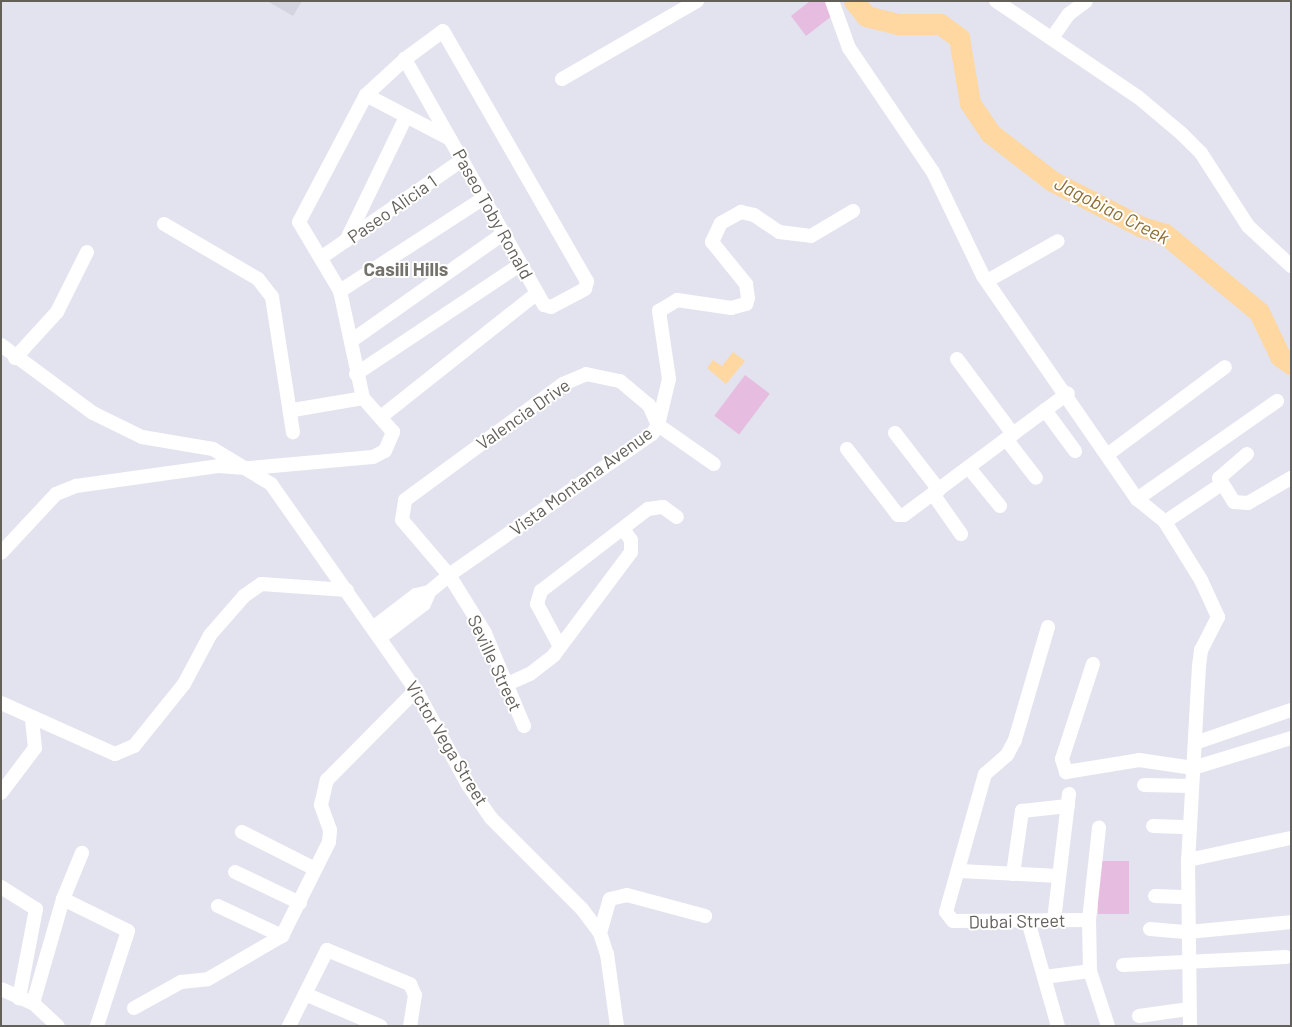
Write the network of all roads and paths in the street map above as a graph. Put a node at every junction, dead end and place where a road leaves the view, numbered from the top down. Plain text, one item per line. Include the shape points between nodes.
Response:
1 (698, 1) edge
2 (832, 1) edge
3 (996, 1) edge
4 (1086, 1) edge
5 (1052, 38) junction
6 (405, 59) junction
7 (562, 79) dead end
8 (366, 95) junction
9 (406, 117) junction
10 (450, 139) junction
11 (462, 160) junction
12 (484, 198) junction
13 (853, 211) dead end
14 (164, 224) dead end
15 (504, 233) junction
16 (346, 241) junction
17 (1058, 241) dead end
18 (87, 252) dead end
19 (322, 257) junction
20 (521, 264) junction
21 (1291, 266) edge
22 (987, 281) junction
23 (340, 291) junction
24 (537, 293) junction
25 (351, 341) junction
26 (1, 345) edge
27 (15, 358) junction
28 (957, 359) dead end
29 (1225, 367) dead end
30 (356, 374) junction
31 (1068, 393) junction
32 (363, 398) junction
33 (1277, 401) dead end
34 (292, 410) junction
35 (1045, 410) junction
36 (382, 416) junction
37 (658, 425) junction
38 (294, 432) dead end
39 (895, 433) dead end
40 (1010, 436) junction
41 (847, 449) dead end
42 (1075, 451) dead end
43 (1247, 454) dead end
44 (1107, 455) junction
45 (714, 464) dead end
46 (250, 468) junction
47 (969, 468) junction
48 (1036, 478) dead end
49 (1291, 478) edge
50 (1220, 485) junction
51 (936, 492) junction
52 (1137, 499) junction
53 (1000, 506) dead end
54 (677, 517) dead end
55 (1165, 522) junction
56 (623, 529) junction
57 (961, 534) dead end
58 (1, 553) edge
59 (449, 575) junction
60 (347, 590) junction
61 (1048, 627) dead end
62 (377, 632) junction
63 (558, 643) junction
64 (1093, 664) dead end
65 (504, 685) junction
66 (416, 690) junction
67 (1, 703) edge
68 (1291, 710) edge
69 (32, 718) junction
70 (524, 726) dead end
71 (1291, 738) edge
72 (1196, 743) junction
73 (1193, 768) junction
74 (1144, 785) dead end
75 (1192, 786) junction
76 (1, 793) edge
77 (1153, 826) dead end
78 (1190, 827) junction
79 (1099, 828) dead end
80 (242, 832) dead end
81 (1291, 838) edge
82 (82, 853) dead end
83 (1188, 860) junction
84 (315, 869) junction
85 (960, 871) junction
86 (235, 872) dead end
87 (1013, 874) junction
88 (1058, 876) junction
89 (1, 887) edge
90 (1155, 896) dead end
91 (1188, 897) junction
92 (64, 898) junction
93 (300, 903) junction
94 (218, 906) dead end
95 (705, 916) dead end
96 (1054, 920) junction
97 (1088, 920) junction
98 (1028, 921) junction
99 (1291, 922) edge
100 (1150, 929) dead end
101 (1188, 932) junction
102 (600, 933) junction
103 (282, 936) junction
104 (1286, 957) dead end
105 (1123, 965) dead end
106 (1186, 965) junction
107 (1090, 972) junction
108 (1044, 977) junction
109 (1, 988) edge
110 (305, 994) junction
111 (19, 998) junction
112 (33, 1003) junction
113 (134, 1008) dead end
114 (1188, 1009) junction
115 (1139, 1016) dead end
116 (58, 1026) edge
117 (97, 1026) edge
118 (290, 1026) edge
119 (380, 1026) edge
120 (410, 1026) edge
121 (617, 1026) edge
122 (1058, 1026) edge
123 (1108, 1026) edge
124 (1190, 1026) edge

1 - 7 street
2 - 22 street via 849,48 933,172
3 - 5 street
4 - 5 street via 1069,14
5 - 21 street via 1138,97 1182,134 1201,154 1248,226
6 - 8 street
6 - 10 street
6 - 24 street via 443,31 587,282 585,289 551,307
8 - 9 street, Paseo Toby Ronald
8 - 19 street via 299,222
9 - 10 street, Paseo Toby Ronald
9 - 16 street
10 - 11 street, Paseo Toby Ronald
11 - 12 street, Paseo Toby Ronald
11 - 16 street, Paseo Alicia 1
12 - 15 street, Paseo Toby Ronald
12 - 23 street
13 - 37 street, Vista Montana Avenue via 811,236 779,232 754,215 741,212 715,229 711,236 716,250 746,284 748,298 746,304 731,308 677,300 659,311 669,379
14 - 34 street via 258,279 272,297
15 - 20 street, Paseo Toby Ronald
15 - 25 street
16 - 19 street, Paseo Alicia 1
17 - 22 street
18 - 27 street via 57,312
19 - 23 street
20 - 24 street, Paseo Toby Ronald
20 - 30 street
22 - 31 street
23 - 25 street
24 - 36 street
25 - 30 street
26 - 27 street, Victor Vega Street
27 - 46 street, Victor Vega Street via 93,413 142,437 213,449
28 - 40 street
29 - 44 street
30 - 32 street
31 - 35 street
31 - 44 street
32 - 34 street
32 - 36 street
33 - 52 street
34 - 38 street
35 - 40 street
35 - 42 street
36 - 46 street via 394,432 385,451 373,457
37 - 45 street, Valencia Drive
37 - 59 street, Vista Montana Avenue via 641,442
37 - 59 street, Valencia Drive via 649,405 620,381 586,374 555,390 405,500 402,520
39 - 51 street
40 - 47 street
40 - 48 street
41 - 51 street via 898,515 907,514
43 - 50 street via 1221,473
44 - 52 street
46 - 58 street via 218,466 76,486 56,494
46 - 60 street, Victor Vega Street via 271,484
47 - 51 street
47 - 53 street
49 - 50 street via 1239,504
50 - 55 street
51 - 57 street
52 - 55 street
54 - 56 street via 655,508
55 - 72 street via 1202,580 1218,617 1201,650
56 - 63 street via 631,540 631,552
56 - 63 street via 537,597
59 - 62 street, Vista Montana Avenue via 429,592 416,595
59 - 65 street, Seville Street via 485,633
60 - 62 street, Victor Vega Street
60 - 69 street via 261,584 244,596 210,635 184,684 134,746 115,754
61 - 85 street via 1015,740 1007,755 985,774
62 - 66 street, Victor Vega Street
63 - 65 street via 554,655 530,674
64 - 73 street via 1062,758 1066,772 1139,760
65 - 70 street, Seville Street
66 - 84 street via 327,780 321,805 330,830 329,842
66 - 102 street, Victor Vega Street via 491,818 582,909
67 - 69 street
68 - 72 street
69 - 76 street via 35,748
71 - 73 street
72 - 73 street
73 - 75 street
74 - 75 street
75 - 78 street
77 - 78 street
78 - 83 street
79 - 97 street
80 - 84 street
81 - 83 street
82 - 92 street
83 - 91 street
84 - 93 street
85 - 87 street
85 - 98 street, Dubai Street via 947,918
86 - 93 street
87 - 88 street
87 - 88 street via 1022,811 1068,800
88 - 96 street
89 - 111 street via 36,909
90 - 91 street
91 - 101 street
92 - 112 street
92 - 117 street via 128,930
93 - 103 street
94 - 103 street
95 - 102 street via 627,895 610,899
96 - 97 street, Dubai Street
96 - 98 street, Dubai Street
97 - 107 street
98 - 108 street
99 - 101 street
100 - 101 street
101 - 106 street
102 - 121 street, Victor Vega Street via 608,954
103 - 113 street via 208,979 181,982
104 - 106 street
105 - 106 street
106 - 114 street
107 - 108 street
107 - 123 street
108 - 122 street
109 - 111 street
110 - 118 street
110 - 119 street
110 - 120 street via 324,952 332,950 410,984 415,995
111 - 112 street
112 - 116 street
114 - 115 street
114 - 124 street

